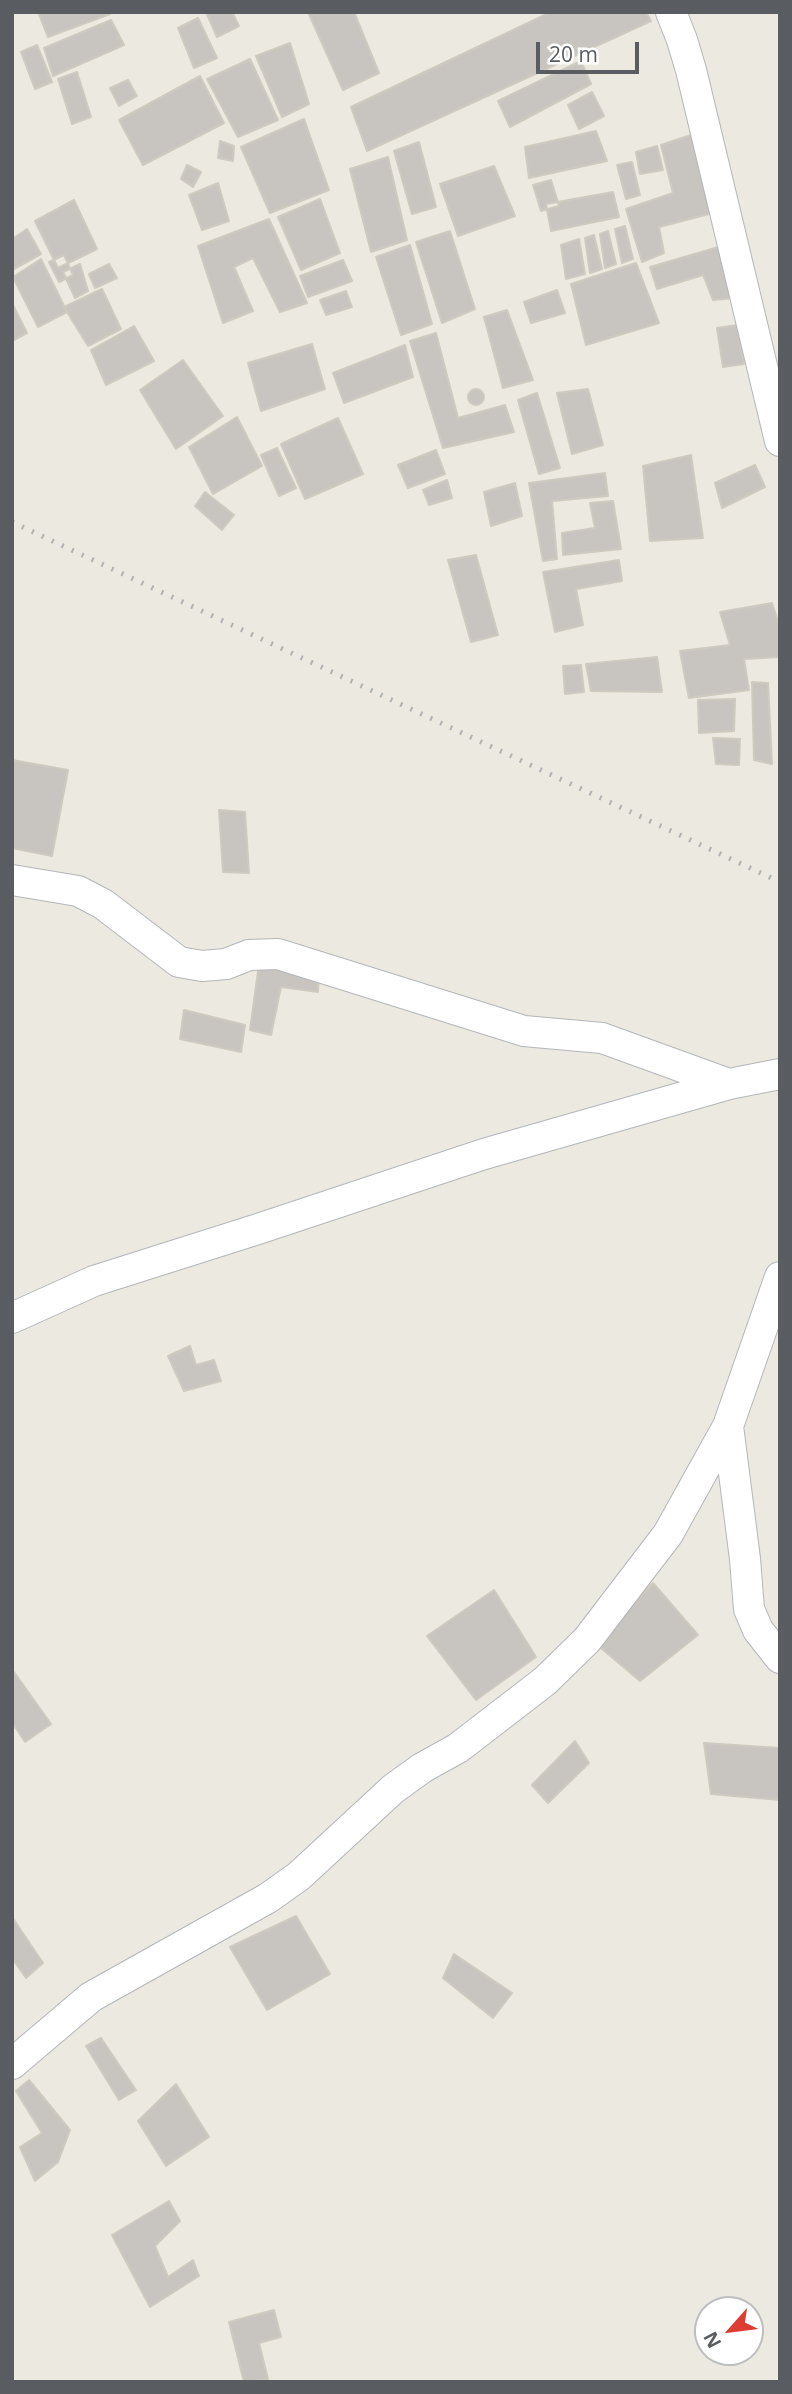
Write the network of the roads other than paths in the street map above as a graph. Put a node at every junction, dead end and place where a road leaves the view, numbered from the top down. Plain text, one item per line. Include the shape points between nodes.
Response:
1 (671, 12) edge
2 (780, 440) edge
3 (12, 880) edge
4 (780, 1074) edge
5 (729, 1084) junction
6 (780, 1278) edge
7 (12, 1318) edge
8 (727, 1426) junction
9 (780, 1658) edge
10 (12, 2064) edge

1 - 2 street via 691,70
3 - 5 street via 78,891 103,904 179,962 202,966 226,964 249,955 278,954 524,1031 601,1038
4 - 5 street
5 - 7 street via 484,1154 158,1260 94,1281
6 - 8 street
8 - 9 street via 749,1609 758,1630
8 - 10 street via 668,1534 587,1640 545,1681 458,1748 393,1789 299,1876 91,1997

